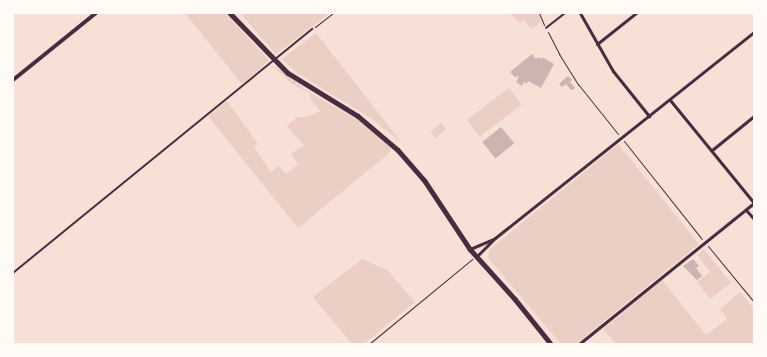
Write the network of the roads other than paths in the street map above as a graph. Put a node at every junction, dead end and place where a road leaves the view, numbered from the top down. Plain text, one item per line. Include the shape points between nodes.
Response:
1 (96, 13) edge
2 (230, 13) edge
3 (564, 13) edge
4 (580, 13) edge
5 (636, 13) edge
6 (546, 28) road end
7 (312, 29) road end
8 (754, 32) edge
9 (597, 44) junction
10 (274, 60) junction
11 (13, 80) edge
12 (670, 100) junction
13 (649, 116) junction
14 (754, 116) edge
15 (712, 150) junction
16 (754, 203) edge
17 (746, 210) junction
18 (754, 219) edge
19 (495, 238) junction
20 (470, 248) junction
21 (479, 253) junction
22 (13, 273) edge
23 (551, 344) edge
24 (579, 344) edge

1 - 11 street
2 - 10 main road
3 - 6 lane
4 - 9 street
5 - 9 street
7 - 10 lane
8 - 12 street
9 - 13 street via 613,71
10 - 20 main road via 300,82 358,116 398,150 425,181
10 - 22 lane
12 - 13 street
12 - 15 street
13 - 19 street
14 - 15 street
15 - 16 street
16 - 17 street
17 - 18 street
17 - 24 street
19 - 20 street
19 - 21 street
20 - 21 main road
21 - 23 main road

